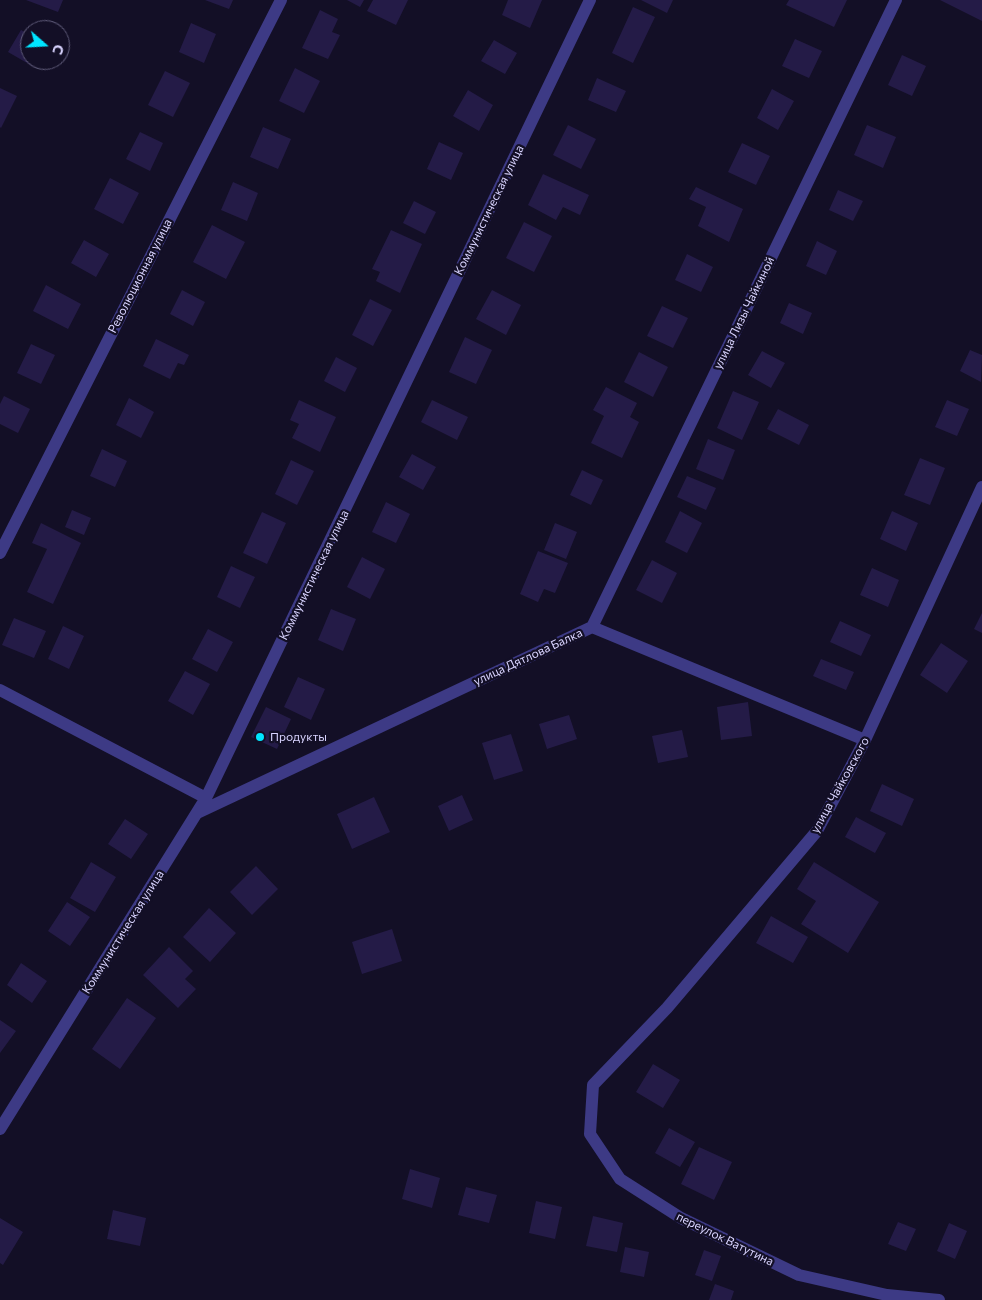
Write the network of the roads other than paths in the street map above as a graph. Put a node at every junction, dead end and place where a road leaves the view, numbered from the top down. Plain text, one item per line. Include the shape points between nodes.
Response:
1 (281, 0) edge
2 (590, 0) edge
3 (896, 0) edge
4 (982, 486) edge
5 (0, 553) edge
6 (592, 627) junction
7 (0, 690) edge
8 (865, 740) junction
9 (206, 798) junction
10 (197, 813) junction
11 (593, 1084) joint
12 (0, 1129) edge
13 (938, 1300) edge

1 - 5 street, Революционная улица
2 - 9 street, Коммунистическая улица
3 - 6 street, улица Лизы Чайкиной
4 - 8 street, улица Чайковского
6 - 8 street, улица Дятлова Балка
6 - 10 street, улица Дятлова Балка
7 - 9 street
8 - 11 street, улица Чайковского via 816,831 667,1008
9 - 10 street, Коммунистическая улица
10 - 12 street, Коммунистическая улица
11 - 13 street, переулок Ватутина via 590,1134 620,1179 681,1218 799,1274 887,1295

